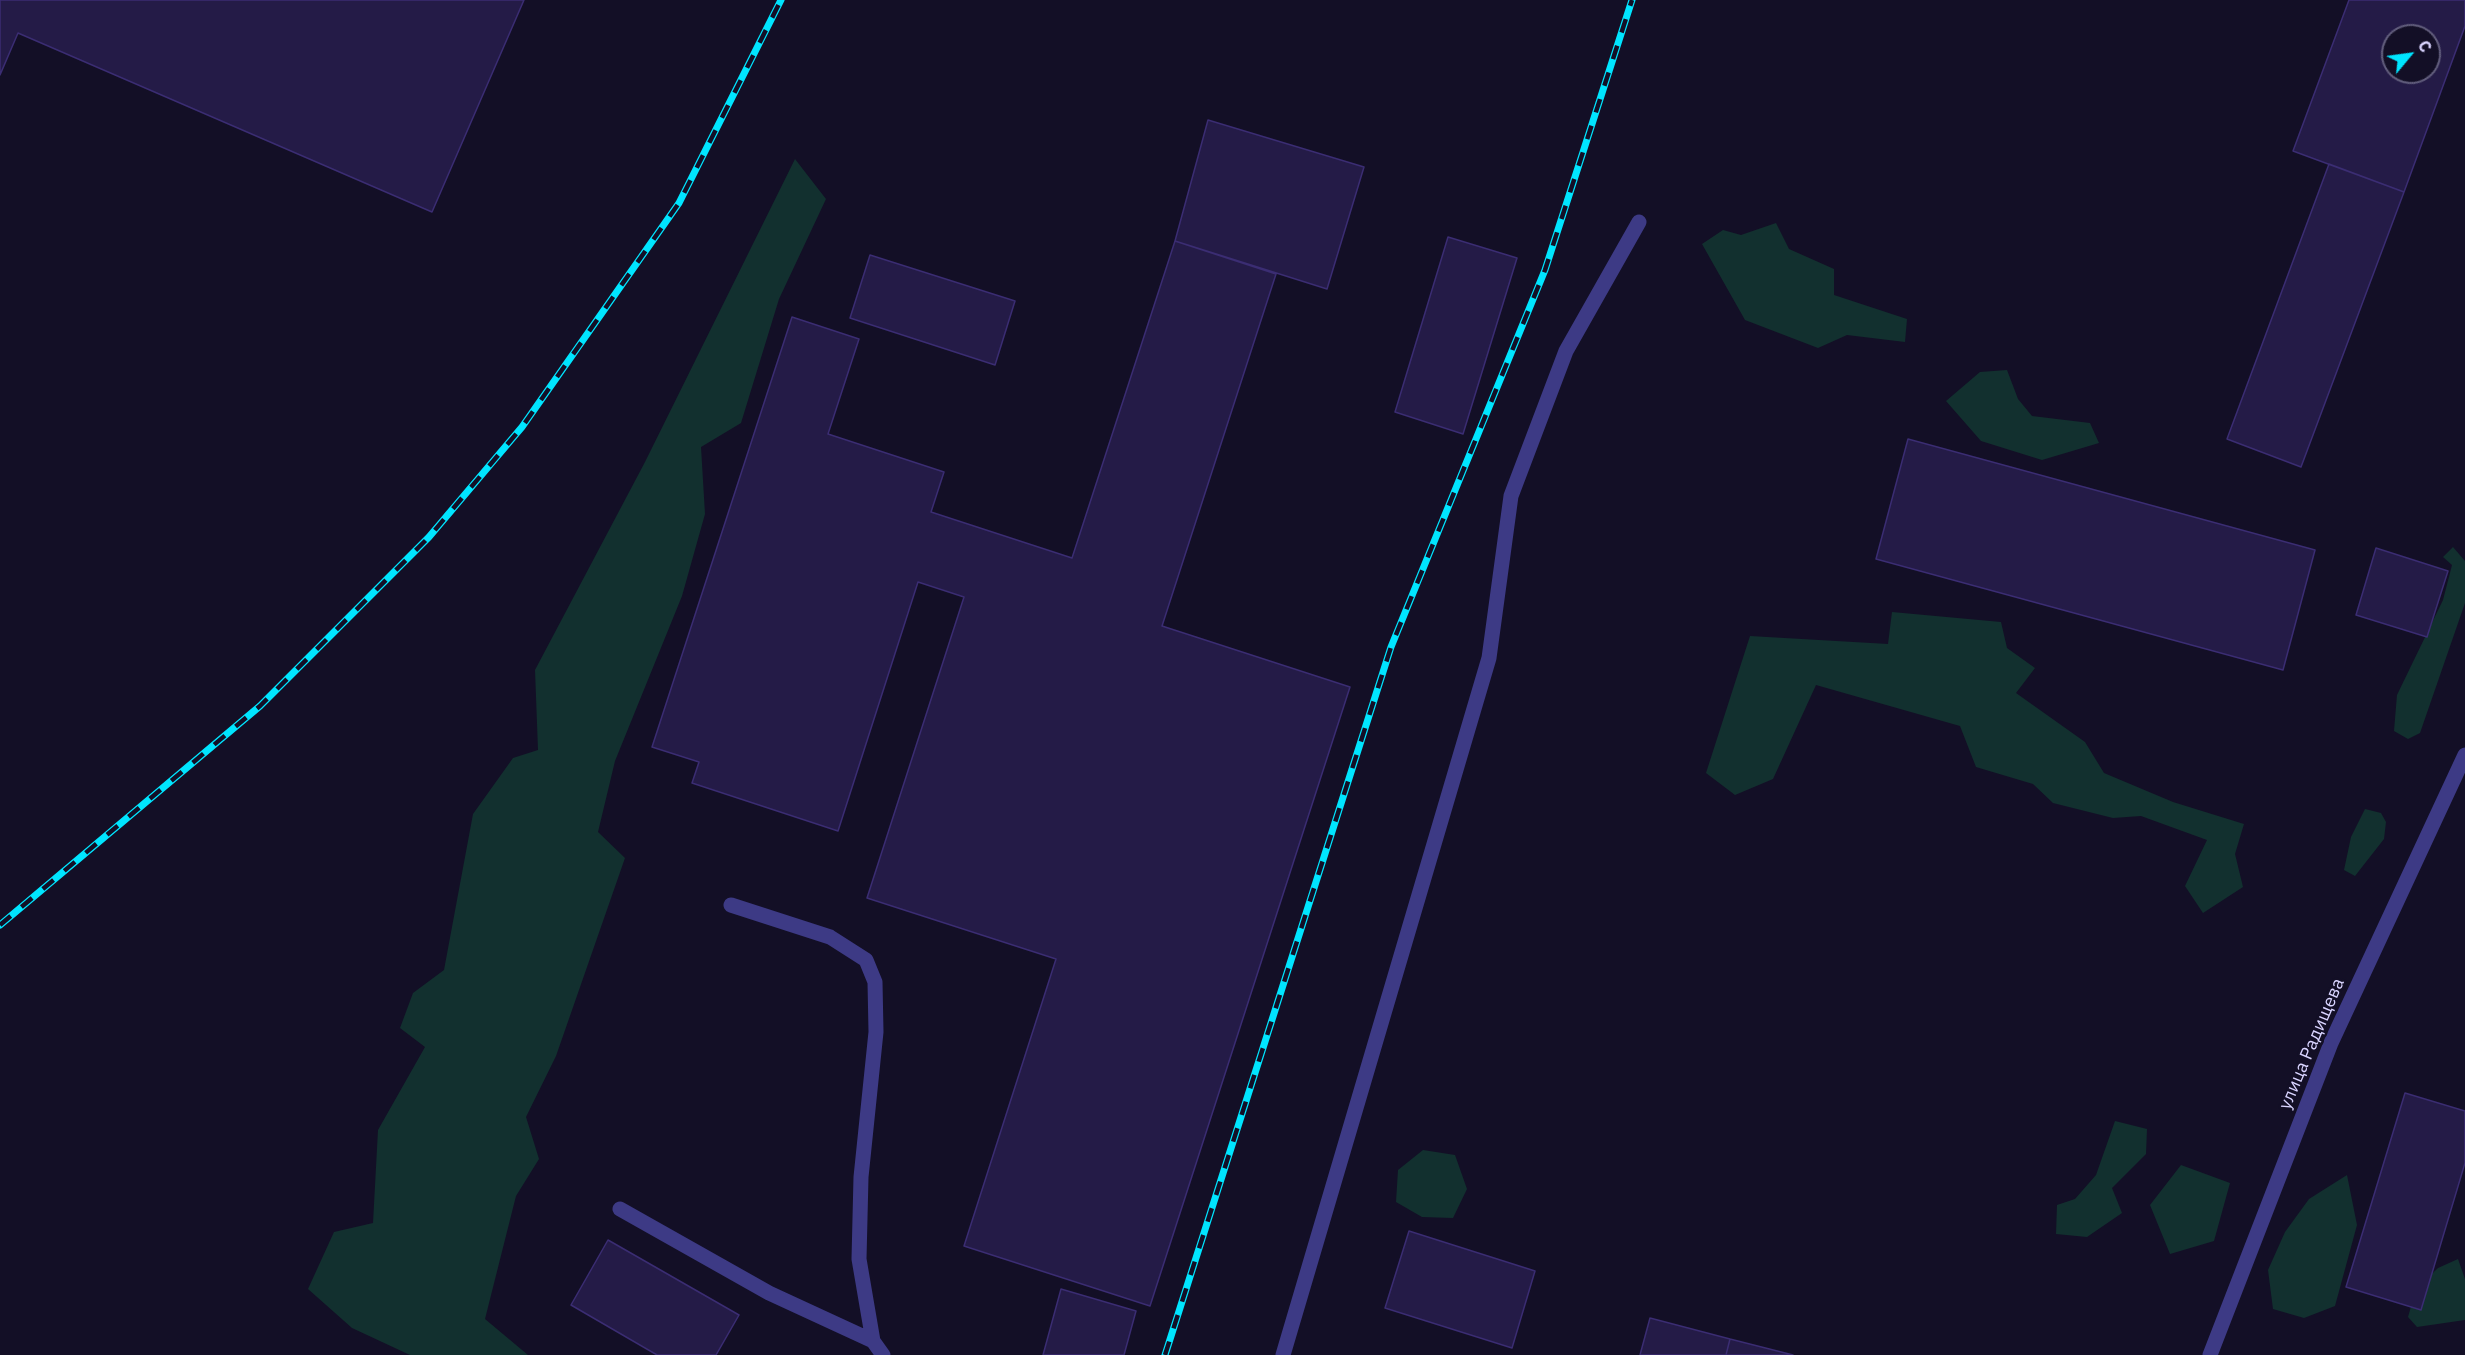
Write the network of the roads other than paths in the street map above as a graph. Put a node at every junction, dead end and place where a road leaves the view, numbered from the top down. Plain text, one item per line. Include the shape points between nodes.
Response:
1 (1639, 222) dead end
2 (2465, 755) edge
3 (731, 905) dead end
4 (620, 1209) dead end
5 (873, 1341) junction
6 (883, 1355) edge
7 (1283, 1355) edge
8 (2210, 1355) edge

1 - 7 street via 1566,351 1511,496 1489,658
2 - 8 street, улица Радищева via 2331,1043
3 - 5 street via 830,937 866,960 875,982 876,1032 861,1177 859,1259
4 - 5 street via 769,1293
5 - 6 street

